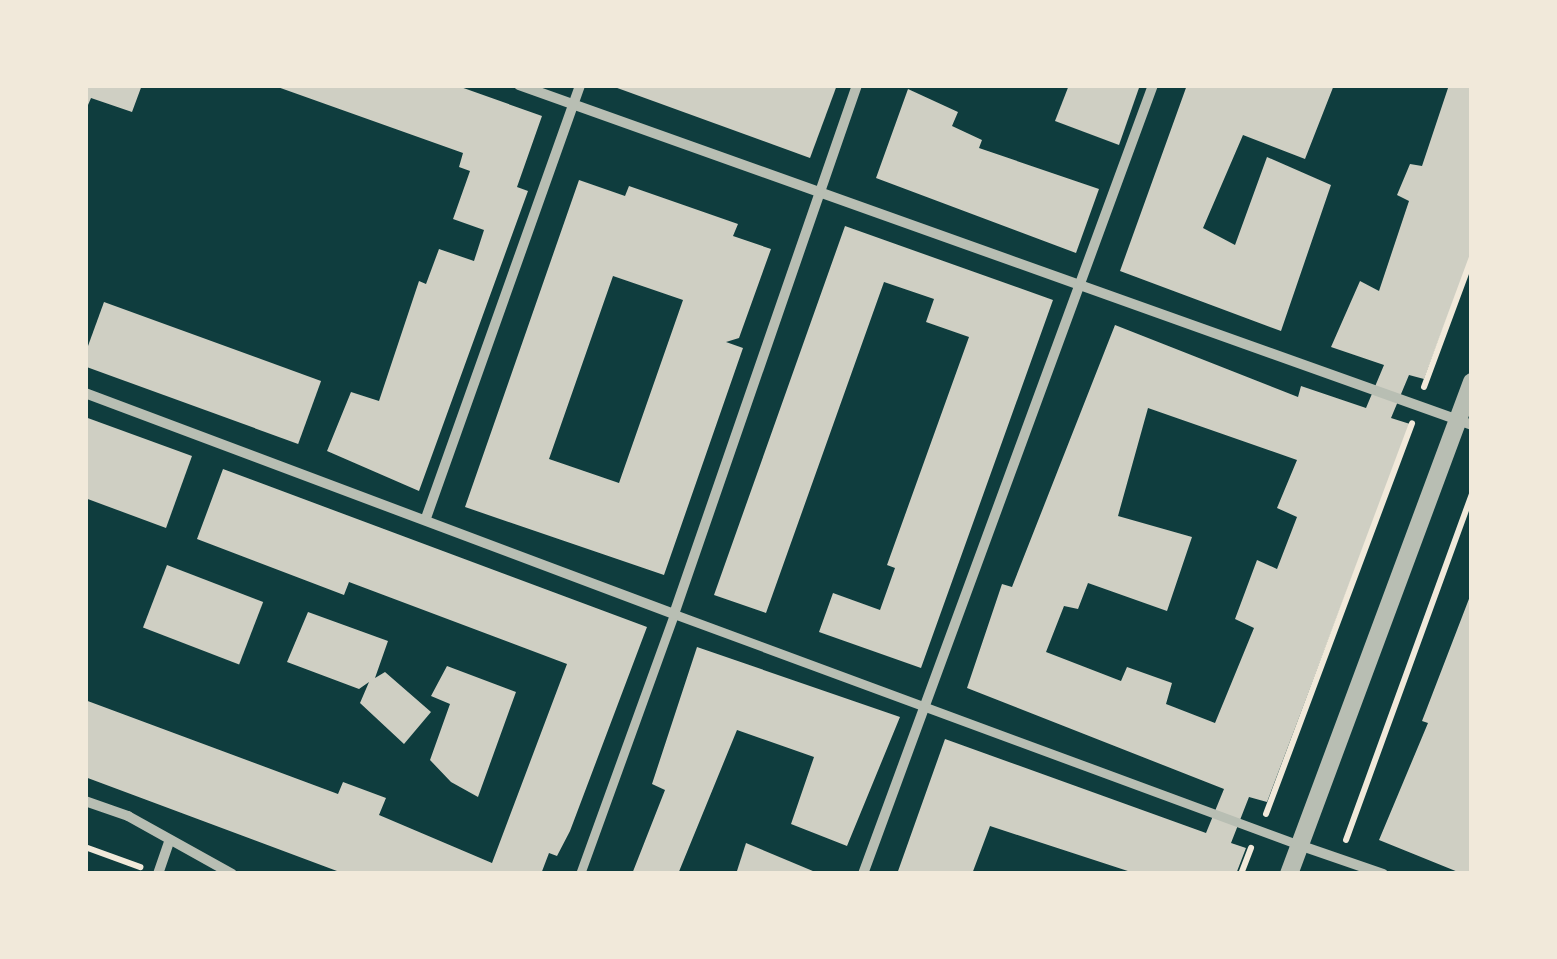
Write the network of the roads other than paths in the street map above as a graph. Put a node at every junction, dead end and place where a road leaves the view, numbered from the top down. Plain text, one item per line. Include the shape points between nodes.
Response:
1 (519, 85) edge
2 (580, 85) edge
3 (858, 85) edge
4 (1153, 85) edge
5 (572, 105) junction
6 (819, 194) junction
7 (1079, 288) junction
8 (1472, 382) edge
9 (85, 393) edge
10 (1465, 422) edge
11 (426, 518) junction
12 (674, 614) junction
13 (928, 706) junction
14 (85, 801) edge
15 (170, 840) junction
16 (1299, 846) junction
17 (158, 874) edge
18 (232, 874) edge
19 (580, 874) edge
20 (863, 874) edge
21 (1288, 874) edge
22 (1383, 874) edge

1 - 5 street
2 - 5 street
3 - 6 street
4 - 7 street
5 - 6 street
5 - 11 street
6 - 7 street
6 - 12 street
7 - 10 street
7 - 13 street
8 - 10 street
9 - 11 street
10 - 16 street
11 - 12 street
12 - 13 street
12 - 19 street
13 - 16 street
13 - 20 street
14 - 15 street
15 - 17 street
15 - 18 street
16 - 21 street
16 - 22 street

